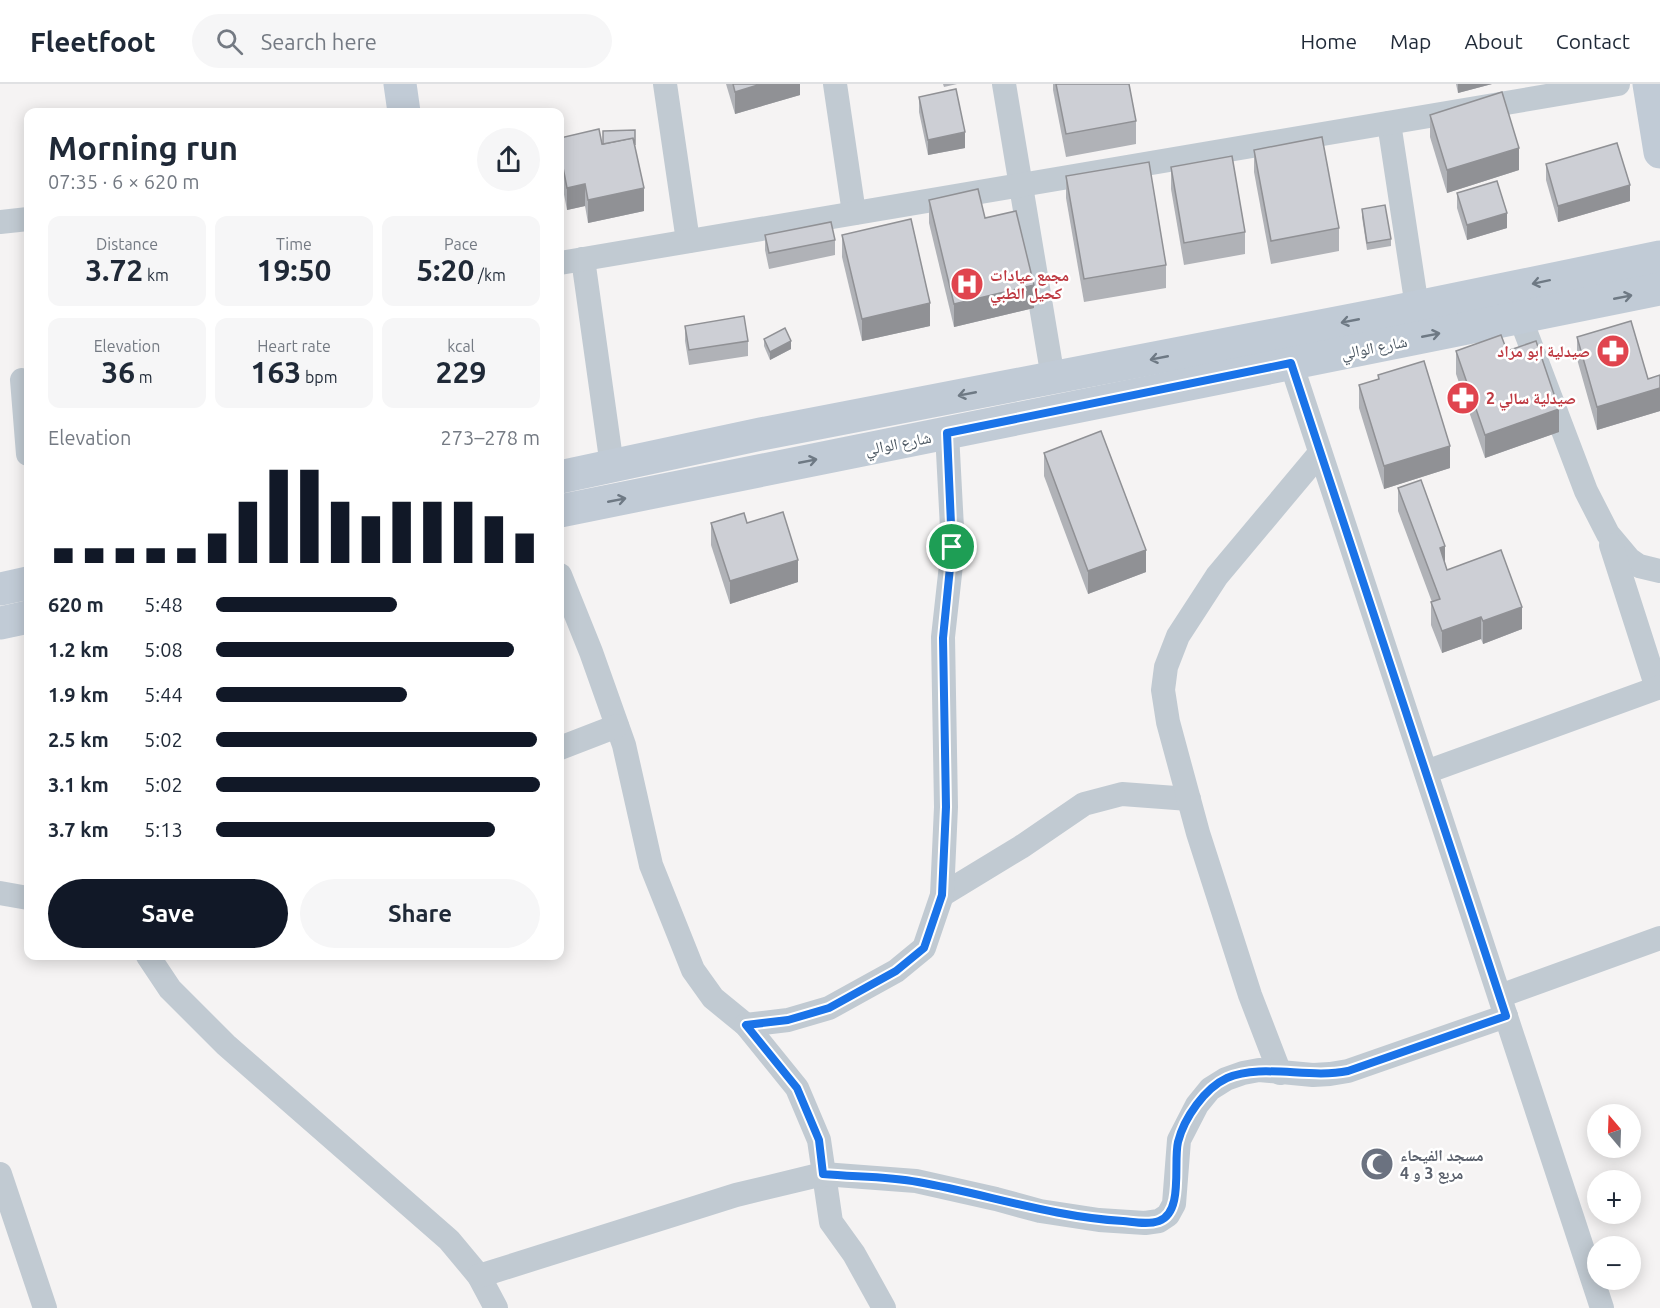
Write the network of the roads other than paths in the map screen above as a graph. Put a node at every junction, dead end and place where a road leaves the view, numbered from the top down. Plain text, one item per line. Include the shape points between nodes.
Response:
1 (400, 84) edge
2 (665, 84) edge
3 (835, 84) edge
4 (1004, 84) edge
5 (1618, 84) edge
6 (1649, 84) edge
7 (403, 108) edge
8 (1389, 123) junction
9 (1660, 152) edge
10 (1020, 185) junction
11 (854, 213) junction
12 (24, 219) edge
13 (0, 222) edge
14 (688, 242) junction
15 (1660, 257) edge
16 (571, 261) edge
17 (1660, 289) edge
18 (1417, 308) junction
19 (1520, 317) junction
20 (1291, 363) junction
21 (1053, 378) junction
22 (17, 380) edge
23 (24, 427) edge
24 (947, 433) junction
25 (1320, 453) junction
26 (612, 466) junction
27 (564, 476) edge
28 (564, 510) edge
29 (1608, 534) junction
30 (1660, 571) edge
31 (24, 584) edge
32 (564, 585) edge
33 (0, 589) edge
34 (24, 618) edge
35 (0, 623) edge
36 (1658, 688) edge
37 (617, 726) junction
38 (564, 746) edge
39 (1426, 772) junction
40 (1189, 799) junction
41 (0, 893) edge
42 (942, 895) junction
43 (24, 897) edge
44 (1660, 938) edge
45 (151, 960) edge
46 (1503, 1006) junction
47 (746, 1025) junction
48 (1280, 1073) junction
49 (823, 1174) junction
50 (1, 1178) edge
51 (479, 1276) junction
52 (45, 1308) edge
53 (496, 1308) edge
54 (884, 1308) edge
55 (1602, 1308) edge

1 - 7 street
2 - 14 street
3 - 11 street
4 - 10 street
5 - 8 street
6 - 9 street
8 - 10 street
8 - 18 street
10 - 11 street
10 - 21 street
11 - 14 street
12 - 13 street
14 - 16 street
15 -> 18 street, شارع الوالي
16 - 26 street
19 -> 17 street, شارع الوالي
18 -> 21 street, شارع الوالي
20 -> 19 street, شارع الوالي
19 - 29 street via 1586,491
20 - 24 street, شارع الوالي
20 - 25 street
21 -> 26 street, شارع الوالي
22 - 23 street
28 -> 24 street, شارع الوالي
24 - 42 street via 952,547 943,638 946,807
25 - 39 street
25 - 40 street via 1216,576 1178,636 1166,667 1163,690 1168,722
26 - 27 street, شارع الوالي
29 - 30 street via 1629,559
29 - 36 street
31 - 33 street
32 - 37 street
34 - 35 street
36 - 39 street
37 - 38 street
37 - 47 street via 651,865 693,970 713,998
39 - 46 street
40 - 42 street via 1122,794 1084,804
40 - 48 street via 1250,995
41 - 43 street
42 - 47 street via 924,948 896,971 829,1008 788,1020
44 - 46 street
45 - 51 street via 170,989 226,1045 449,1240
46 - 48 street via 1348,1071
46 - 55 street
47 - 49 street via 797,1088 819,1140
48 - 49 street via 1243,1073 1210,1089 1179,1140 1174,1204 1159,1221 1099,1220 1040,1211 916,1181
49 - 51 street via 714,1202
49 - 54 street via 831,1222
50 - 52 street
51 - 53 street

